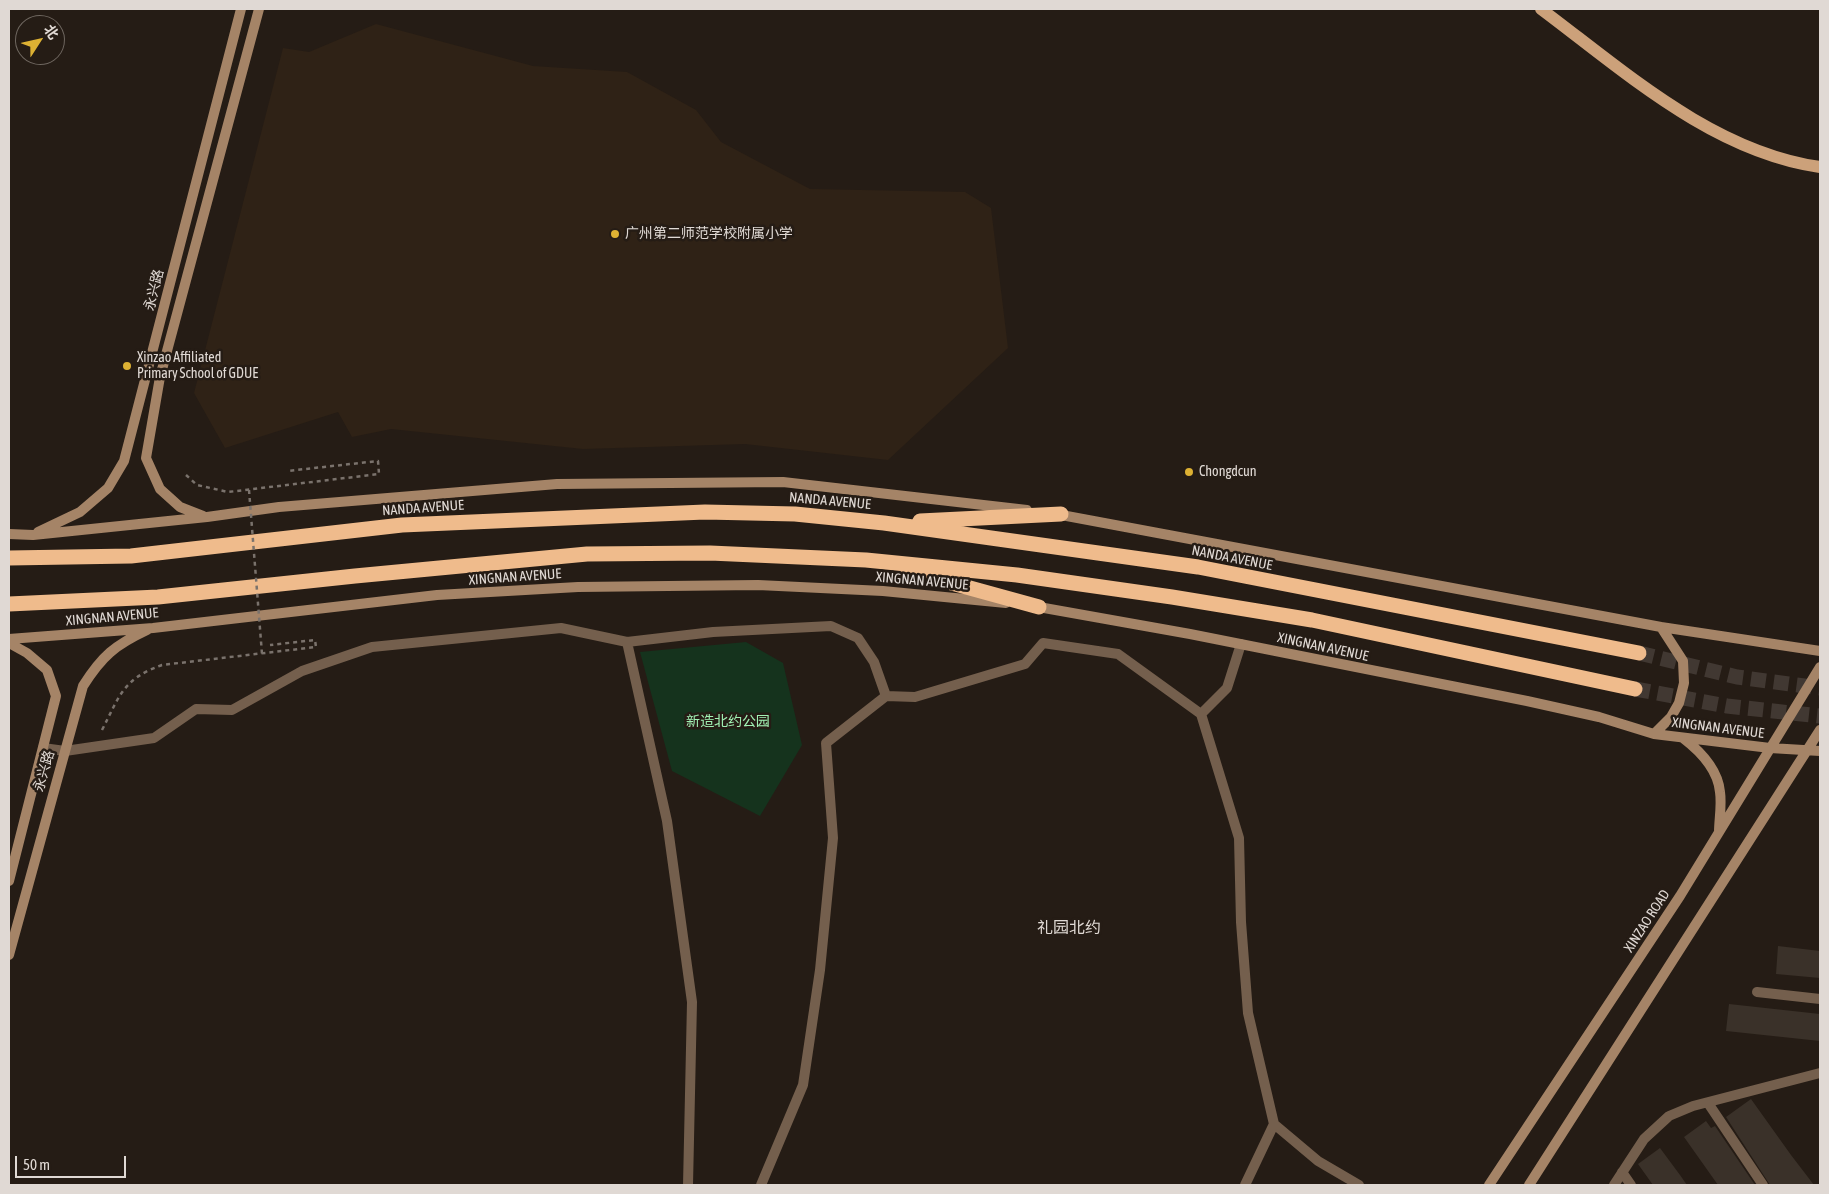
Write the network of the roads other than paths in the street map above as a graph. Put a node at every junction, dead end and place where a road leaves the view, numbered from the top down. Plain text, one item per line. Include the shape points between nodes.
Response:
1 (241, 9) edge
2 (259, 9) edge
3 (1541, 9) edge
4 (1820, 167) edge
5 (1061, 514) junction
6 (207, 518) junction
7 (884, 523) junction
8 (9, 534) edge
9 (33, 535) junction
10 (9, 558) edge
11 (866, 560) junction
12 (9, 604) edge
13 (1039, 607) junction
14 (1661, 627) junction
15 (153, 628) junction
16 (9, 639) edge
17 (626, 642) junction
18 (9, 643) edge
19 (1242, 644) junction
20 (1820, 652) edge
21 (1639, 653) tunnel mouth
22 (1820, 667) edge
23 (1635, 689) tunnel mouth
24 (886, 696) junction
25 (1201, 714) junction
26 (1820, 730) edge
27 (1654, 734) junction
28 (1682, 737) junction
29 (43, 748) junction
30 (1770, 748) junction
31 (1808, 749) junction
32 (1820, 750) edge
33 (65, 751) junction
34 (1719, 834) junction
35 (9, 881) edge
36 (9, 955) edge
37 (1757, 992) dead end
38 (1820, 999) edge
39 (1819, 1076) edge
40 (1708, 1103) junction
41 (1274, 1124) junction
42 (1622, 1172) junction
43 (688, 1185) edge
44 (761, 1185) edge
45 (1246, 1185) edge
46 (1359, 1185) edge
47 (1489, 1185) edge
48 (1529, 1185) edge
49 (1614, 1185) edge
50 (1631, 1185) edge
51 (1763, 1185) edge

1 - 9 main road, 永兴路 via 124,461 108,488 80,512
2 - 6 main road, 永兴路 via 160,377 146,458 160,489 180,506
3 - 4 main road via 1650,90 1704,124 1757,149
5 - 6 main road via 783,482 557,484 279,507
5 - 7 highway
5 - 14 main road
6 - 9 main road
7 - 10 highway, NANDA AVENUE via 795,514 705,512 412,524 132,556
7 - 21 highway, NANDA AVENUE via 1198,567
8 - 9 main road
11 - 12 highway via 710,553 587,554 158,597
11 - 13 highway
11 - 23 highway via 1017,575 1312,620
13 - 15 main road, XINGNAN AVENUE via 883,590 758,585 578,586 437,595
13 - 19 main road, XINGNAN AVENUE
14 - 20 main road
14 - 27 main road via 1683,661 1684,683 1671,717
15 - 16 main road, XINGNAN AVENUE
15 - 33 main road, 永兴路 via 122,642 98,662 83,686
17 - 24 street via 713,632 831,626 858,638 874,662
17 - 33 street via 561,628 372,647 302,671 232,710 196,709 154,738
17 - 43 street via 667,821 692,1002
18 - 29 main road, 永兴路 via 47,670 56,696
19 - 25 street via 1227,688
19 - 27 main road, XINGNAN AVENUE via 1527,701 1599,717
22 - 30 main road, XINZAO ROAD
24 - 25 street via 915,697 1025,664 1043,643 1118,654
24 - 44 street via 826,743 833,838 820,970 803,1086
25 - 41 street via 1239,838 1248,1013
26 - 31 main road
27 - 28 main road, XINGNAN AVENUE
28 - 30 main road, XINGNAN AVENUE
28 - 34 main road via 1698,750 1711,768 1720,791
29 - 33 street
29 - 35 main road, 永兴路
30 - 31 main road, XINGNAN AVENUE
30 - 34 main road, XINZAO ROAD
31 - 32 main road, XINGNAN AVENUE
31 - 48 main road
33 - 36 main road, 永兴路
34 - 47 main road, XINZAO ROAD
37 - 38 street
39 - 40 street
40 - 42 street via 1669,1116 1644,1139
40 - 51 street
41 - 45 street
41 - 46 street via 1318,1161
42 - 49 street
42 - 50 street

